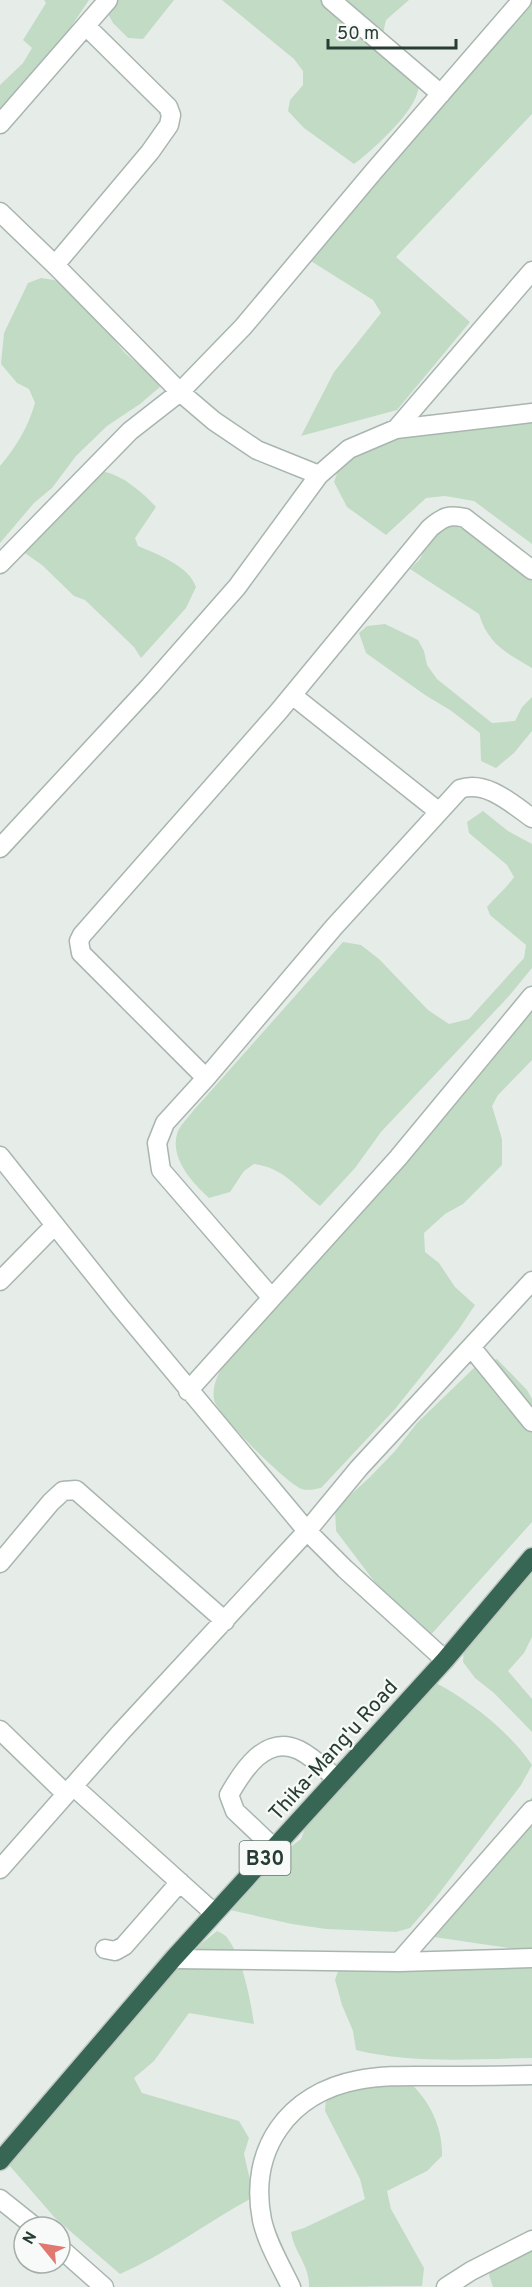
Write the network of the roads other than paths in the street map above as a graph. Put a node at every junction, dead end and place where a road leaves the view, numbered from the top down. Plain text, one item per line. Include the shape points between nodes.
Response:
1 (108, 0) edge
2 (331, 0) edge
3 (522, 0) edge
4 (86, 26) junction
5 (441, 94) junction
6 (0, 124) edge
7 (0, 212) edge
8 (56, 265) junction
9 (532, 271) edge
10 (180, 392) junction
11 (532, 413) edge
12 (396, 429) junction
13 (320, 475) junction
14 (0, 564) edge
15 (532, 570) edge
16 (292, 695) junction
17 (438, 811) junction
18 (532, 818) edge
19 (0, 848) edge
20 (532, 996) edge
21 (206, 1078) junction
22 (0, 1156) edge
23 (55, 1225) junction
24 (0, 1281) edge
25 (532, 1281) edge
26 (271, 1298) junction
27 (471, 1347) junction
28 (188, 1391) junction
29 (532, 1422) edge
30 (307, 1531) junction
31 (532, 1557) edge
32 (0, 1563) edge
33 (225, 1621) junction
34 (445, 1660) junction
35 (0, 1730) edge
36 (337, 1779) junction
37 (70, 1790) junction
38 (532, 1810) edge
39 (274, 1848) junction
40 (0, 1869) edge
41 (180, 1882) junction
42 (214, 1913) junction
43 (105, 1949) dead end
44 (532, 1958) edge
45 (173, 1959) junction
46 (399, 1962) junction
47 (532, 2075) edge
48 (0, 2161) edge
49 (0, 2199) edge
50 (20, 2215) edge
51 (532, 2240) edge
52 (72, 2259) edge
53 (104, 2287) edge
54 (291, 2287) edge
55 (446, 2287) edge

1 - 4 street
2 - 5 street
3 - 5 street
4 - 6 street
4 - 8 street via 161,99 171,115 169,125 150,152
5 - 10 street via 243,327
7 - 8 street
8 - 10 street
9 - 12 street
10 - 13 street via 257,450
10 - 14 street via 130,431
11 - 12 street
12 - 13 street via 349,449
13 - 19 street via 237,587
15 - 16 street via 465,518 442,518
16 - 17 street
16 - 21 street via 80,941 81,953
17 - 18 street via 460,789 470,785 492,792
17 - 21 street
20 - 26 street via 398,1158
21 - 26 street via 165,1123 157,1143 161,1170
22 - 23 street
23 - 24 street
23 - 28 street
25 - 27 street
26 - 28 street
27 - 29 street
27 - 30 street via 359,1468
28 - 30 street
30 - 33 street
30 - 34 street
31 - 34 highway, Thika-Mang'u Road / B30
32 - 33 street via 51,1502 63,1491 76,1490
33 - 37 street
34 - 36 highway, Thika-Mang'u Road / B30
35 - 37 street
36 - 39 highway, Thika-Mang'u Road / B30
36 - 39 street via 299,1750 281,1745 262,1752 239,1777 229,1795 235,1810
37 - 40 street
37 - 41 street
38 - 46 street
39 - 42 highway, Thika-Mang'u Road / B30
41 - 42 street
41 - 43 street via 124,1946 115,1951
42 - 45 highway, Thika-Mang'u Road / B30
44 - 46 street
45 - 46 street
45 - 48 highway, Thika-Mang'u Road / B30
47 - 54 street via 392,2076 358,2080 303,2104 282,2121 267,2148 259,2197 262,2222
49 - 50 street
51 - 55 street
52 - 53 street

